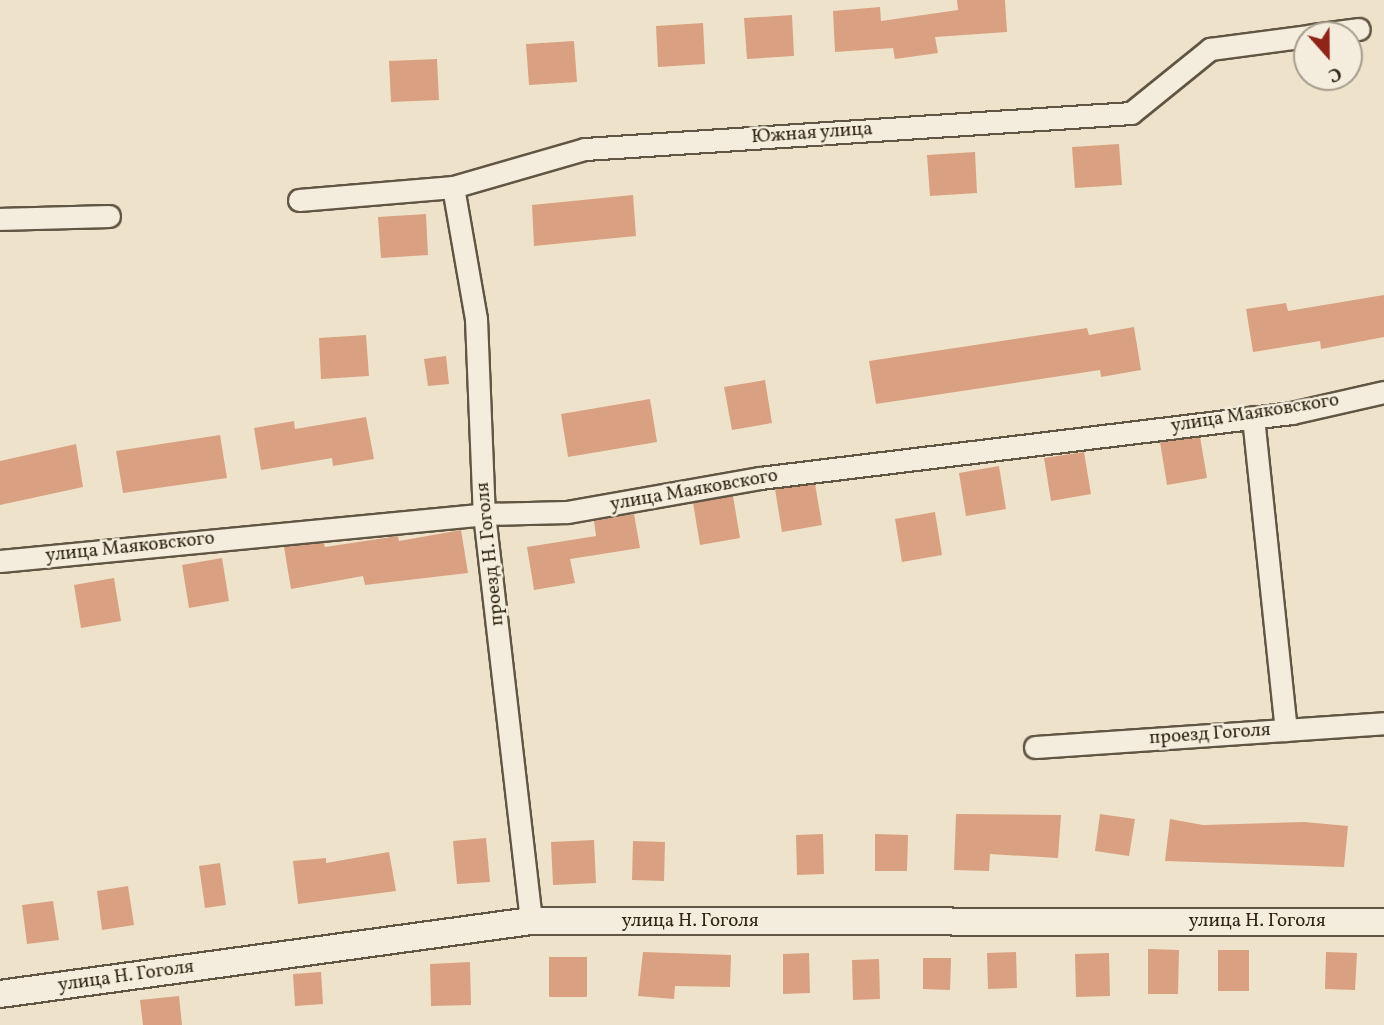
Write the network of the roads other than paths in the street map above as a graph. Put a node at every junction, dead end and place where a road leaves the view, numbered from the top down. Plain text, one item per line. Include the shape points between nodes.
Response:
1 (1293, 37) edge
2 (453, 187) junction
3 (299, 201) dead end
4 (109, 216) dead end
5 (0, 219) edge
6 (1384, 392) edge
7 (1253, 417) junction
8 (484, 514) junction
9 (0, 561) edge
10 (1384, 723) edge
11 (1286, 730) junction
12 (1035, 747) dead end
13 (531, 922) junction
14 (1384, 922) edge
15 (0, 994) edge

1 - 2 street, Южная улица via 1210,49 1131,113 585,149
2 - 3 street, Южная улица
2 - 8 street, проезд Н. Гоголя via 476,319
4 - 5 street
6 - 7 street, улица Маяковского
7 - 8 street, улица Маяковского via 761,478 567,512
7 - 11 street
8 - 9 street, улица Маяковского
8 - 13 street, проезд Н. Гоголя
10 - 11 street, проезд Гоголя
11 - 12 street, проезд Гоголя
13 - 14 street, улица Н. Гоголя
13 - 15 street, улица Н. Гоголя

